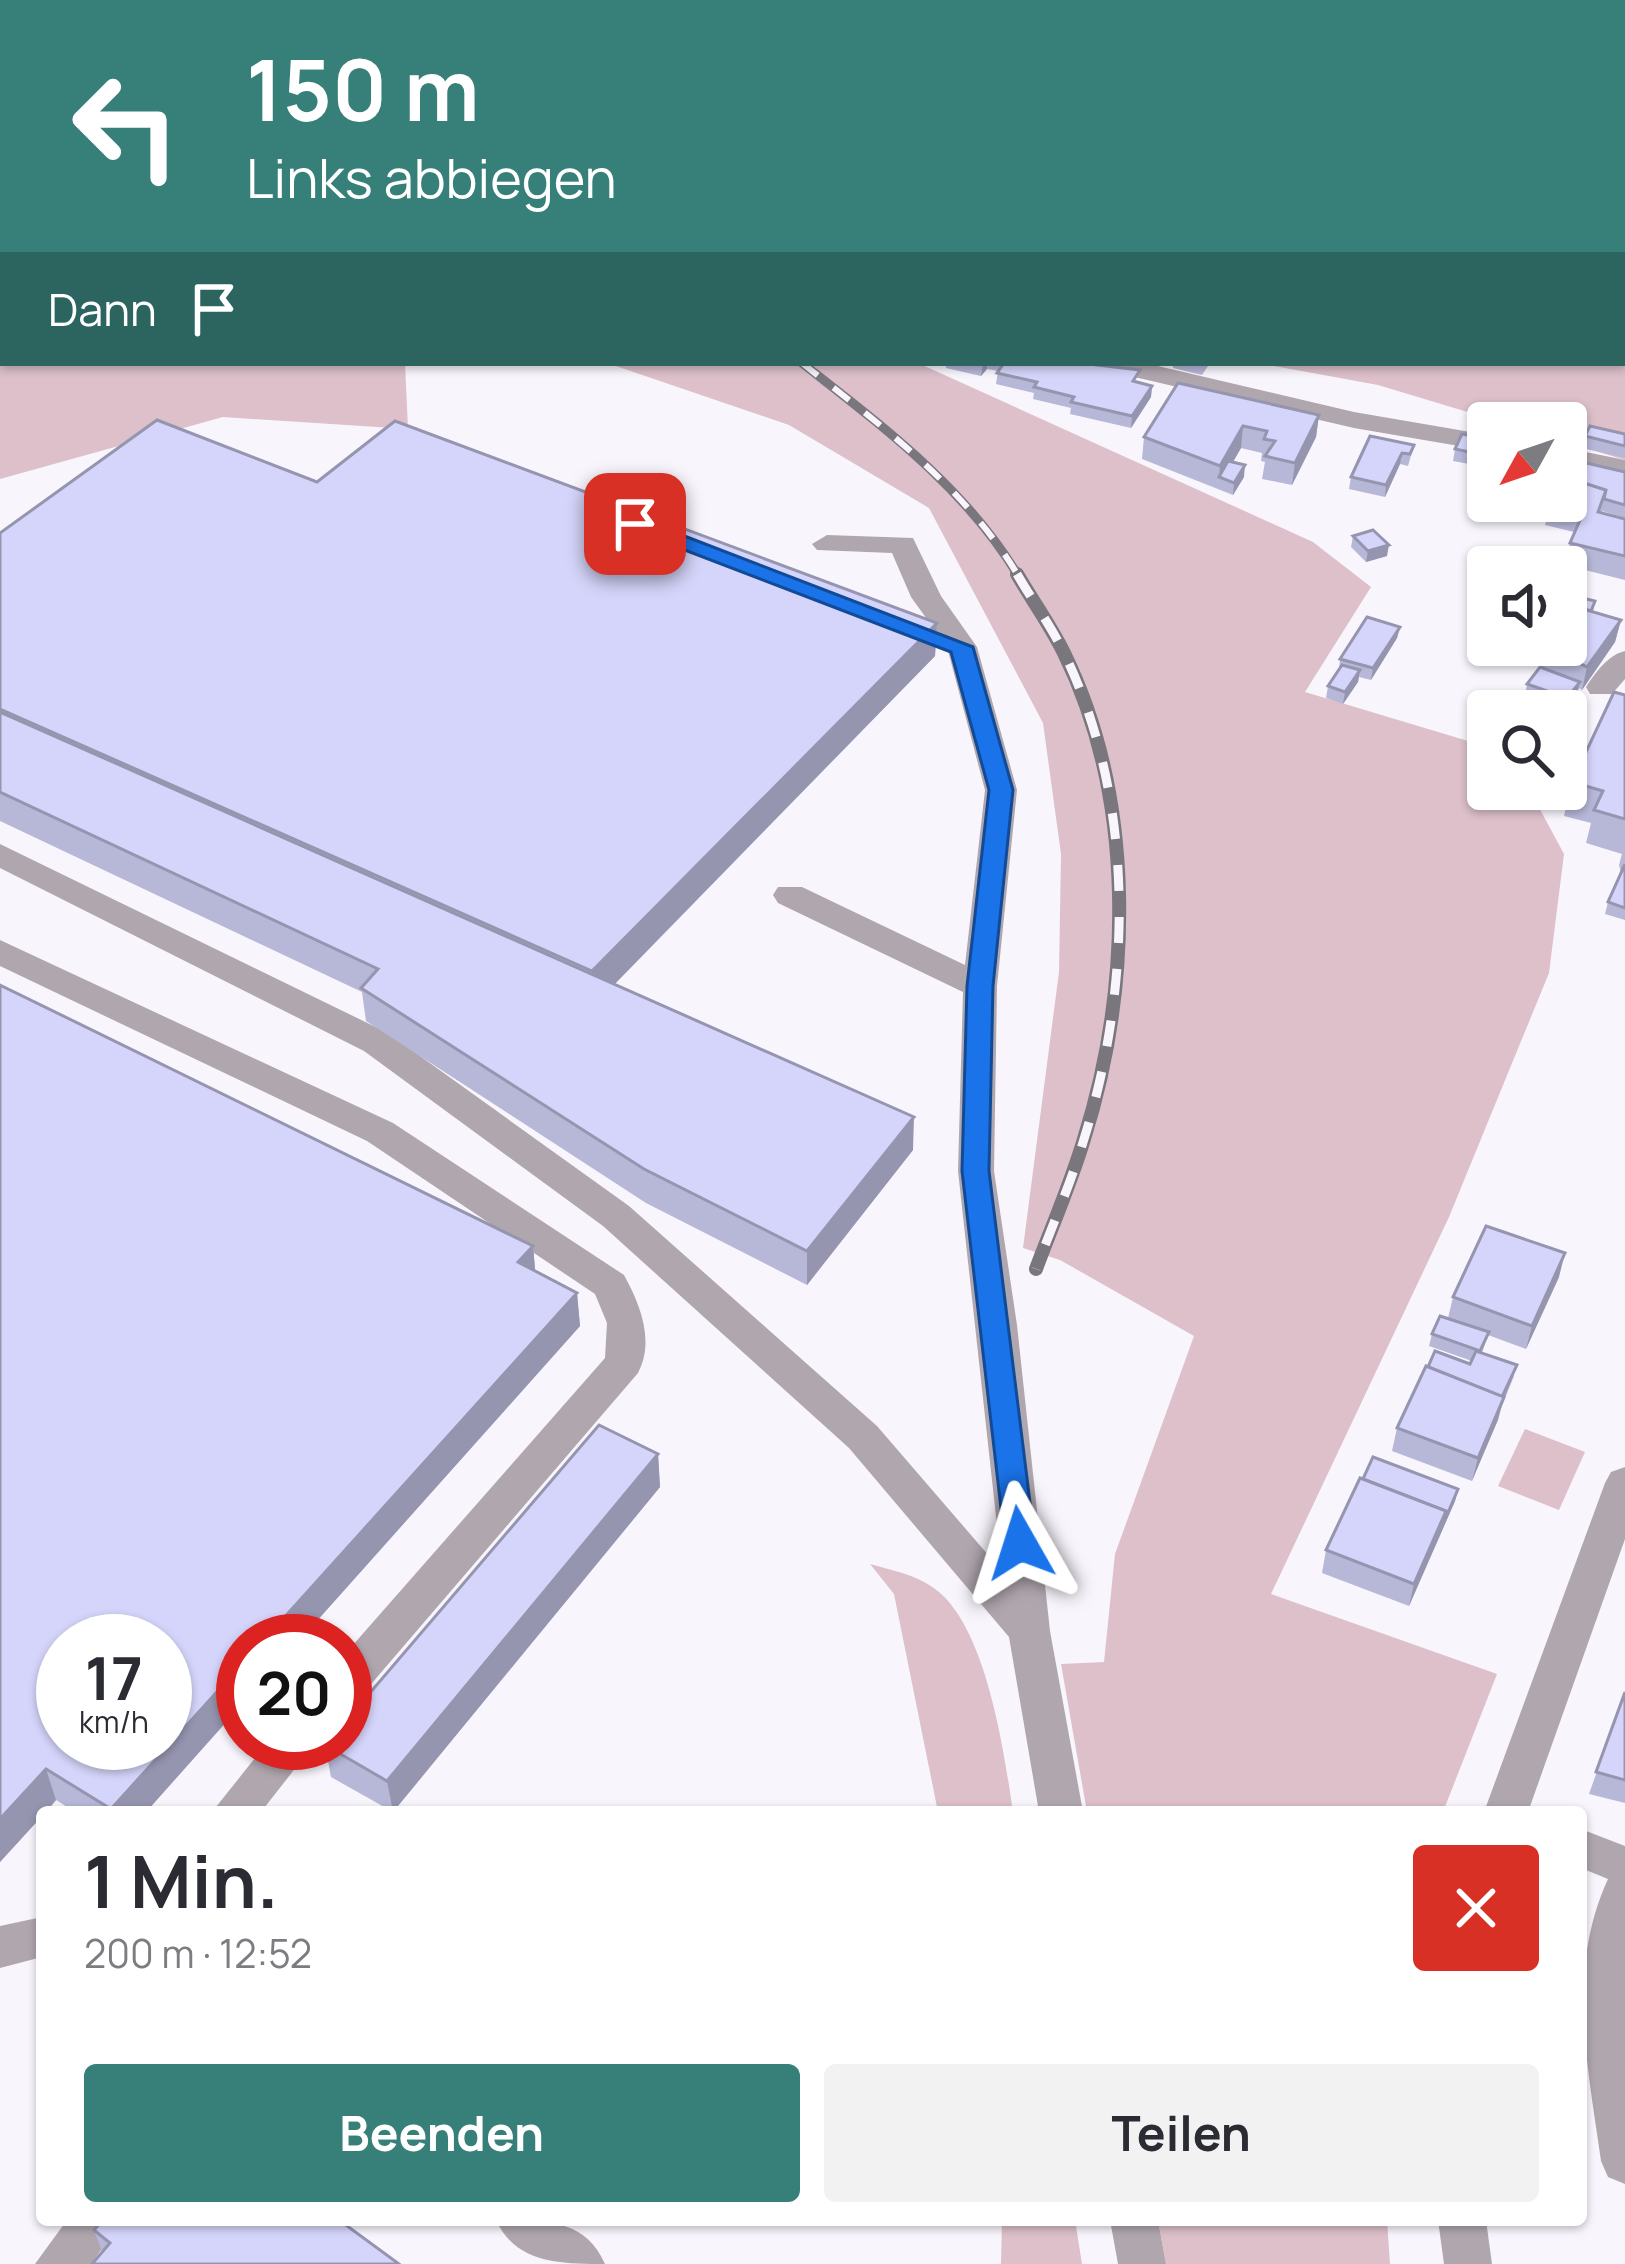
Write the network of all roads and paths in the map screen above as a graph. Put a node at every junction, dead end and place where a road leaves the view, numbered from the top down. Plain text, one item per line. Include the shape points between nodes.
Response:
1 (1123, 366) edge
2 (1467, 439) edge
3 (1587, 461) edge
4 (1625, 469) edge
5 (827, 544) dead end
6 (914, 631) edge
7 (962, 647) junction
8 (1625, 660) edge
9 (1601, 687) dead end
10 (0, 855) edge
11 (790, 895) dead end
12 (0, 952) edge
13 (980, 986) junction
14 (1625, 1483) edge
15 (1029, 1631) junction
16 (372, 1653) edge
17 (271, 1770) edge
18 (239, 1806) edge
19 (1060, 1806) edge
20 (1508, 1806) edge
21 (1587, 1850) edge
22 (1625, 1866) edge
23 (1625, 1890) edge
24 (36, 1938) edge
25 (0, 1947) edge
26 (1625, 2161) edge
27 (94, 2226) edge
28 (528, 2226) edge
29 (1135, 2226) edge
30 (1463, 2226) edge
31 (59, 2264) edge
32 (581, 2264) edge
33 (1142, 2264) edge
34 (1468, 2264) edge

1 - 2 street
3 - 4 street
5 - 7 street via 903,544 926,597
6 - 7 street
7 - 13 street via 1001,790
8 - 9 street
10 - 15 street via 376,1042 616,1216 863,1438
11 - 13 street
12 - 16 street via 380,1132 611,1285 626,1323 624,1362
13 - 15 street via 976,1171
14 - 20 street
15 - 19 street
17 - 18 street
21 - 22 street
23 - 26 street via 1601,1998
24 - 25 street
27 - 31 street
28 - 32 street
29 - 33 street
30 - 34 street

